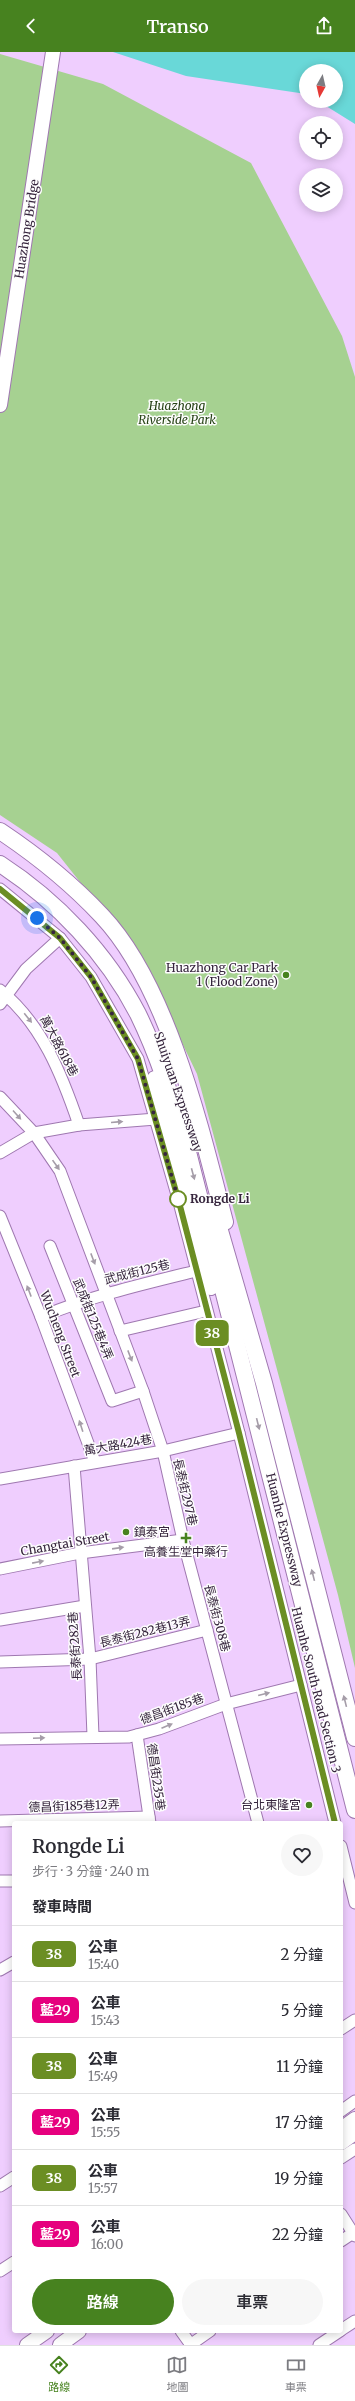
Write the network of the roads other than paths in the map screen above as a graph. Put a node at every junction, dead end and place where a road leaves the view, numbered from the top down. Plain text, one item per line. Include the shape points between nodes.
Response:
1 (46, 52) edge
2 (53, 52) edge
3 (0, 350) edge
4 (0, 405) edge
5 (0, 831) edge
6 (0, 841) edge
7 (0, 853) edge
8 (0, 864) edge
9 (0, 877) edge
10 (0, 889) edge
11 (60, 938) junction
12 (2, 996) edge
13 (147, 1009) junction
14 (0, 1097) edge
15 (156, 1119) junction
16 (79, 1125) junction
17 (34, 1133) junction
18 (0, 1153) edge
19 (0, 1216) edge
20 (50, 1246) dead end
21 (219, 1249) junction
22 (196, 1271) junction
23 (106, 1294) junction
24 (73, 1303) junction
25 (206, 1311) junction
26 (41, 1317) junction
27 (120, 1331) junction
28 (264, 1382) junction
29 (248, 1386) junction
30 (143, 1391) junction
31 (239, 1433) junction
32 (163, 1451) junction
33 (94, 1462) junction
34 (74, 1466) junction
35 (0, 1479) edge
36 (183, 1540) junction
37 (80, 1553) junction
38 (0, 1569) edge
39 (85, 1606) junction
40 (0, 1620) edge
41 (207, 1630) junction
42 (90, 1659) junction
43 (0, 1662) edge
44 (301, 1685) junction
45 (226, 1704) junction
46 (137, 1735) junction
47 (93, 1736) junction
48 (355, 1738) edge
49 (0, 1739) edge
50 (355, 1810) edge
51 (0, 1820) edge
52 (149, 1820) edge
53 (257, 1821) edge
54 (335, 1821) edge
55 (343, 1854) edge
56 (0, 1881) edge
57 (12, 1881) edge
58 (355, 1903) edge
59 (12, 1963) edge
60 (0, 1970) edge
61 (355, 2020) edge
62 (343, 2028) edge
63 (355, 2101) edge
64 (343, 2110) edge
65 (355, 2119) edge
66 (343, 2128) edge
67 (355, 2132) edge
68 (343, 2141) edge
69 (355, 2149) edge
70 (343, 2157) edge
71 (12, 2178) edge
72 (0, 2186) edge
73 (343, 2217) edge
74 (354, 2234) edge
75 (343, 2240) edge
76 (12, 2263) edge
77 (0, 2271) edge
78 (355, 2321) edge
79 (343, 2329) edge
80 (45, 2333) edge
81 (76, 2333) edge
82 (182, 2333) edge
83 (207, 2333) edge
84 (337, 2333) edge
85 (27, 2345) edge
86 (60, 2345) edge
87 (191, 2345) edge
88 (319, 2345) edge

1 - 3 main road, Huazhong Bridge
2 - 4 main road, Huazhong Bridge
5 - 28 highway via 39,858 102,917 129,952 152,991 191,1098 254,1331
6 - 13 highway via 25,857 96,922 134,972
7 - 13 highway, Shuiyuan Expressway via 40,881 79,918 123,971
8 -> 21 highway, Shuiyuan Expressway via 43,896 85,938 112,973 138,1014 172,1099
9 - 29 highway via 44,910 68,933 105,978 132,1024 149,1059 234,1370
10 - 11 street, Huanhe South Road Section 3
11 - 12 street via 26,969
11 - 15 street, Huanhe South Road Section 3 via 91,977 138,1059
12 -> 16 street, 萬大路618巷 via 29,1018 42,1039 67,1089
13 - 21 highway, Shuiyuan Expressway via 169,1059 198,1150
14 -> 17 street, 長泰街297巷
16 -> 15 street
15 - 22 street, Huanhe South Road Section 3
16 - 17 street
17 - 18 street
17 -> 23 street, 長泰街297巷 via 60,1171
26 -> 19 street, Wucheng Street
20 - 24 street, 武成街125巷4弄
21 - 28 highway, Huanhe Expressway
21 - 29 highway, Huanhe Expressway
22 - 23 street, 武成街125巷
22 - 25 street, Huanhe South Road Section 3
23 - 24 street, 武成街125巷
23 - 27 street, 長泰街297巷
24 - 26 street, 武成街125巷
24 - 30 street, 武成街125巷4弄 via 112,1401
25 - 27 street
25 - 31 street, Huanhe South Road Section 3
33 -> 26 street, Wucheng Street
27 -> 30 street, 長泰街297巷
48 -> 28 highway, Huanhe Expressway
29 -> 50 highway, Huanhe Expressway
30 - 32 street, 長泰街297巷
31 - 32 street, 萬大路424巷
31 - 44 street, Huanhe South Road Section 3
32 - 33 street, 萬大路424巷
32 - 36 street, 長泰街297巷
33 - 34 street, 萬大路424巷
34 - 35 street, 萬大路424巷
34 - 37 street, 長泰街282巷
37 -> 36 street, Changtai Street
36 - 41 street, 長泰街308巷
38 -> 37 street, Changtai Street
37 - 39 street, 長泰街282巷
39 - 40 street
39 - 42 street, 長泰街282巷
41 - 42 street, 長泰街282巷13弄
41 - 45 street, 長泰街308巷
42 - 43 street, 長泰街282巷13弄
42 - 47 street, 長泰街282巷
45 -> 44 street, 德昌街185巷
44 - 54 street, Huanhe South Road Section 3
46 -> 45 street, 德昌街185巷
45 - 53 street, 長泰街308巷
46 - 47 street, 德昌街185巷
46 - 52 street, 德昌街235巷
49 -> 47 street, 德昌街185巷
51 - 52 street, 德昌街185巷12弄
55 - 58 street
56 - 57 street
59 - 60 street
61 - 62 street
63 - 64 street
65 - 66 main road
67 - 68 main road
69 - 70 street
71 - 72 street
73 - 74 street
74 - 75 street
76 - 77 street
78 - 79 street
80 - 85 main road
81 - 86 main road
82 - 87 street
83 - 87 street
84 - 88 street

